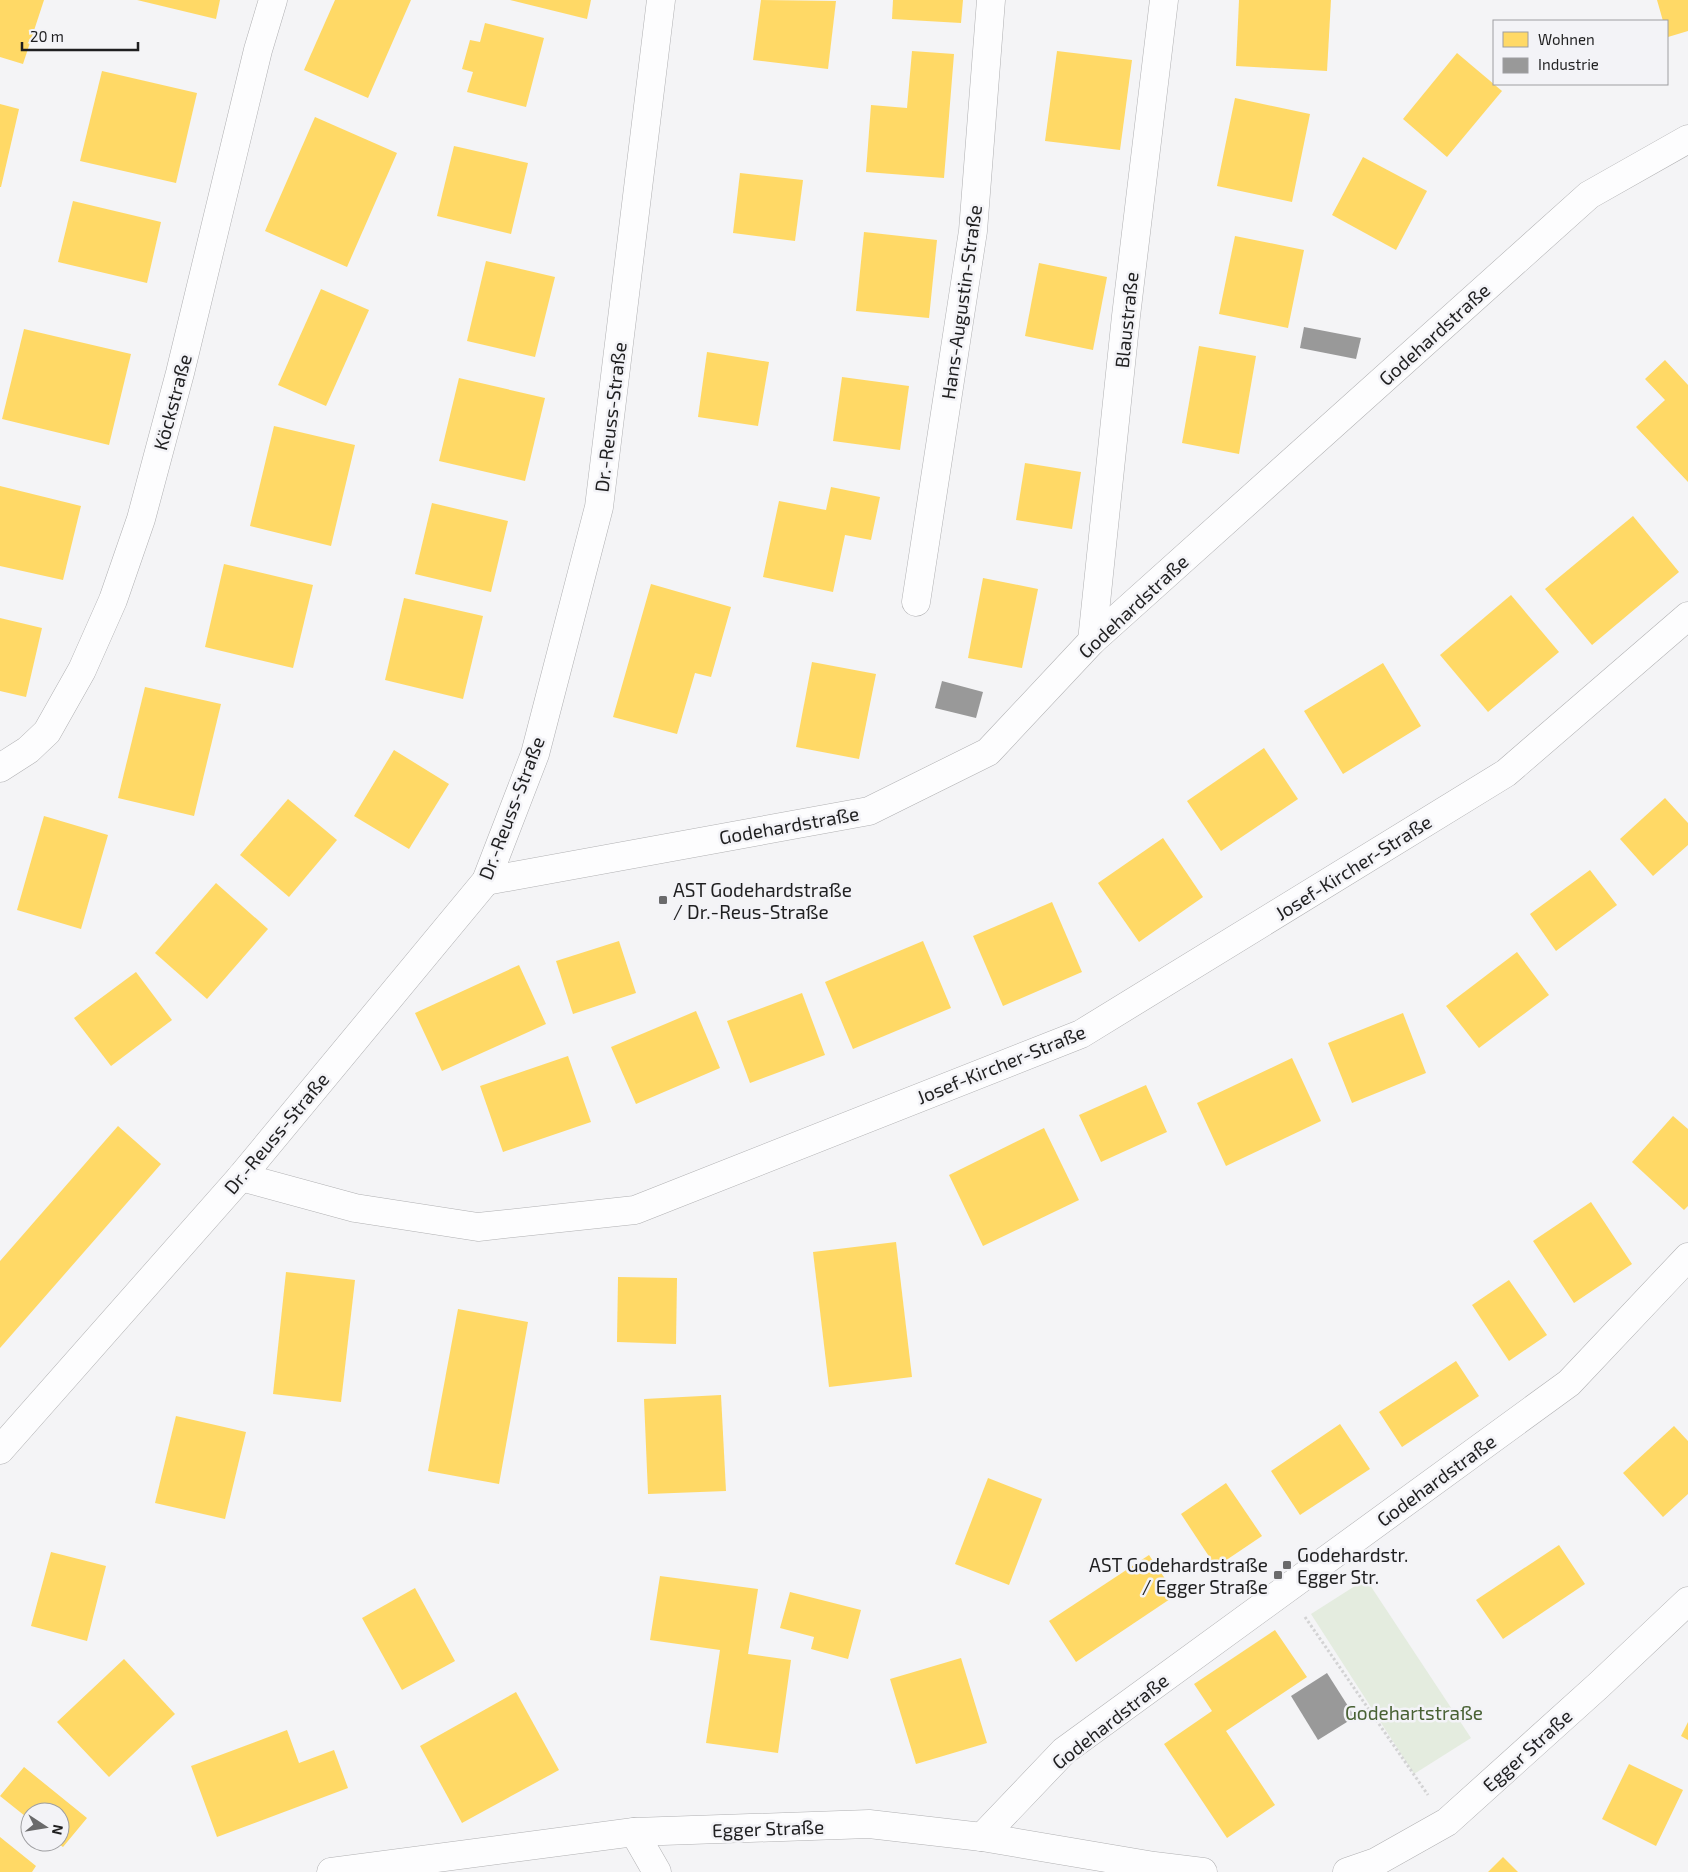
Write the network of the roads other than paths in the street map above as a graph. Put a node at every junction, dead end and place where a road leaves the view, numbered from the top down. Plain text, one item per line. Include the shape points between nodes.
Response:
1 (273, 0) edge
2 (661, 0) edge
3 (991, 0) edge
4 (1164, 0) edge
5 (1688, 139) edge
6 (916, 602) dead end
7 (1688, 616) edge
8 (1092, 641) junction
9 (0, 768) edge
10 (486, 881) junction
11 (241, 1177) junction
12 (1688, 1257) edge
13 (0, 1450) edge
14 (1688, 1601) edge
15 (634, 1832) junction
16 (982, 1837) junction
17 (1377, 1867) edge
18 (331, 1872) edge
19 (657, 1872) edge
20 (1203, 1872) edge
21 (1348, 1872) edge

1 - 9 street, Köckstraße via 180,374 141,520 113,600 82,670 47,732 28,750
2 - 10 street, Dr.-Reuss-Straße via 599,507 534,754
3 - 6 street, Hans-Augustin-Straße via 973,231
4 - 8 street, Blaustraße
5 - 8 street, Godehardstraße via 1589,195
7 - 11 street, Josef-Kircher-Straße via 1506,773 1081,1034 635,1210 478,1227 354,1208
8 - 10 street, Godehardstraße via 988,752 869,811
10 - 11 street, Dr.-Reuss-Straße
11 - 13 street, Dr.-Reuss-Straße
12 - 16 street, Godehardstraße via 1569,1383 1064,1751
14 - 17 street, Egger Straße via 1446,1822
15 - 16 street, Egger Straße via 869,1824
15 - 18 street, Egger Straße
15 - 19 street
16 - 20 street, Egger Straße
17 - 21 street, Egger Straße

